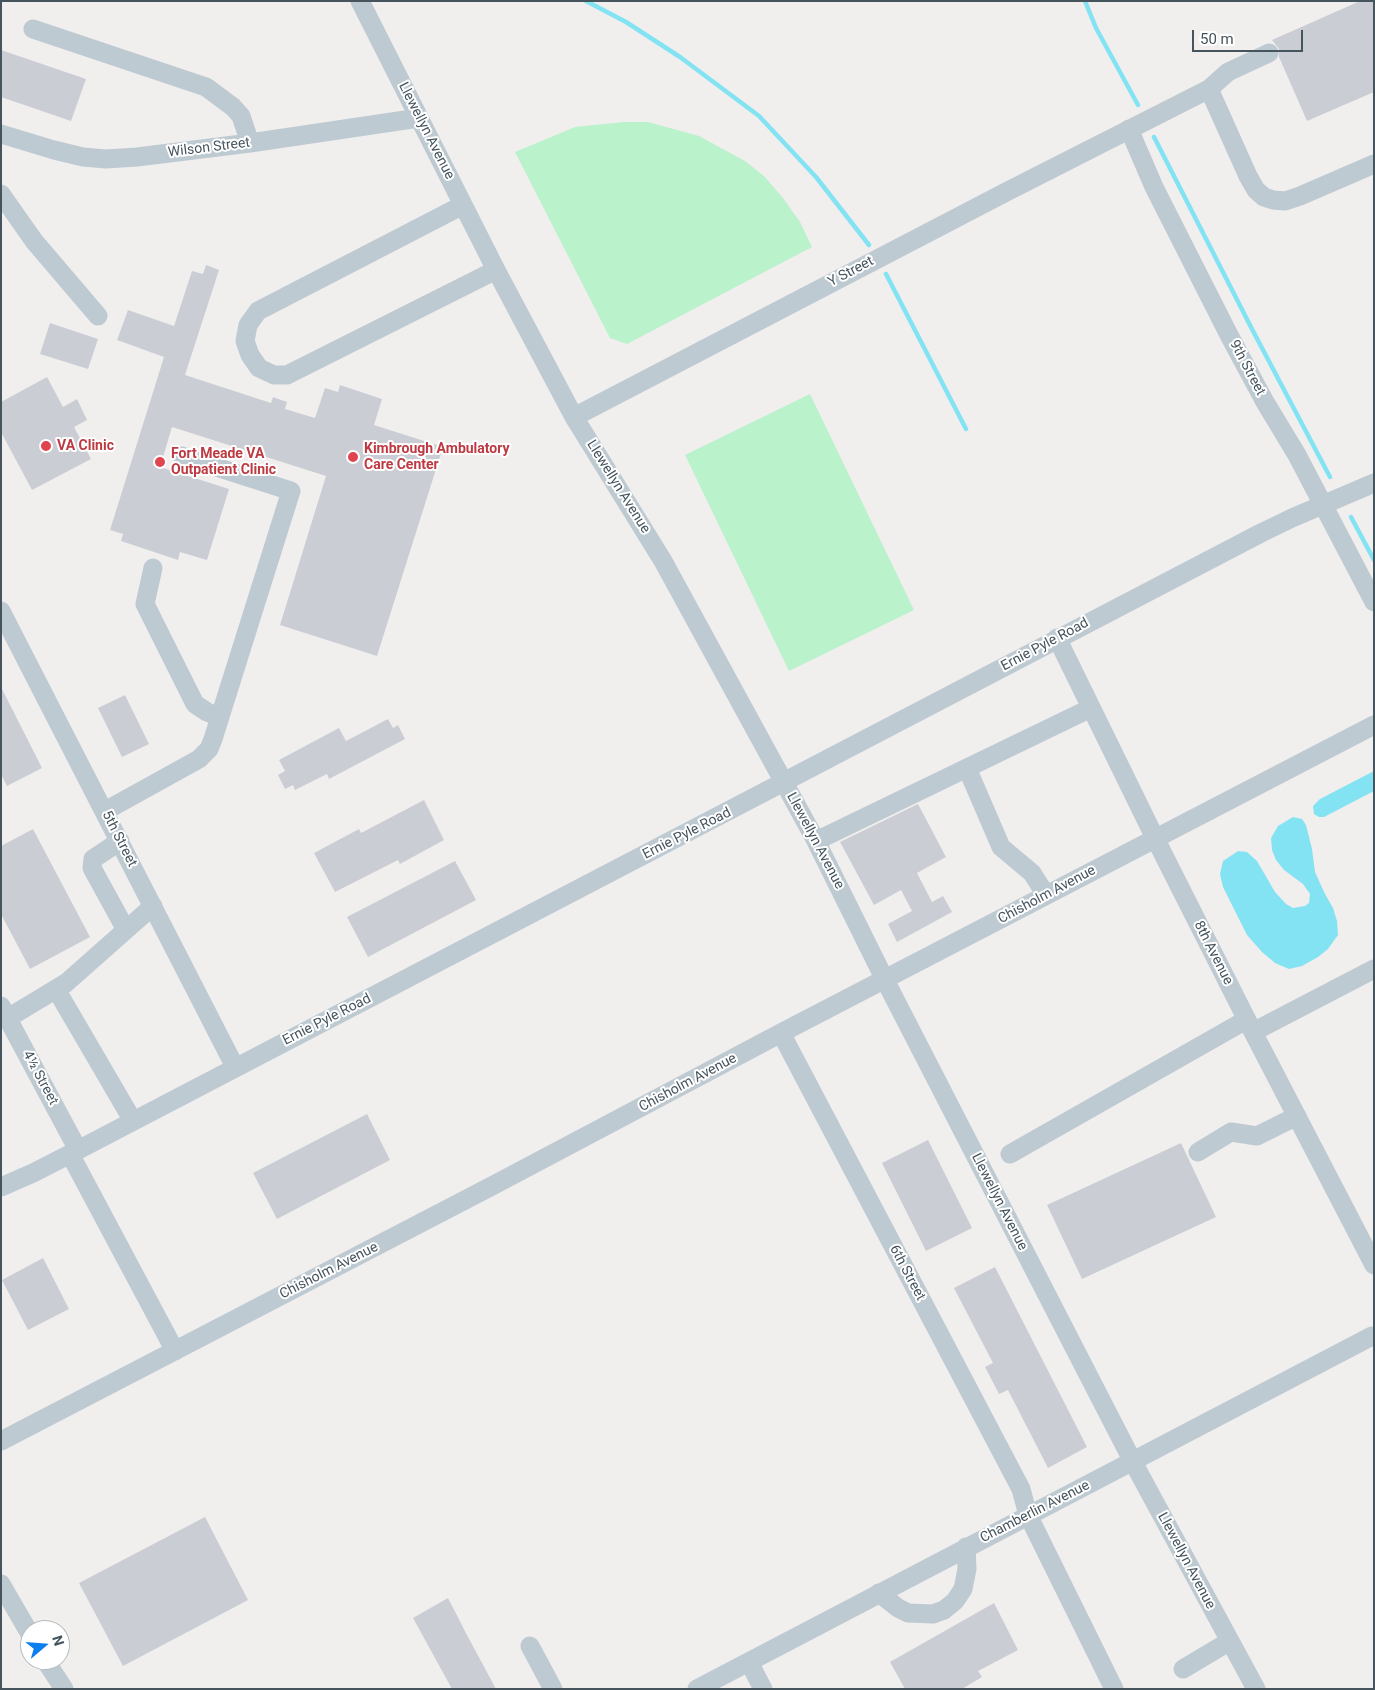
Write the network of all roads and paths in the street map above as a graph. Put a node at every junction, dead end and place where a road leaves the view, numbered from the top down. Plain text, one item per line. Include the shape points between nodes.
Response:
1 (360, 1) edge
2 (33, 29) dead end
3 (1270, 53) dead end
4 (1208, 89) junction
5 (419, 118) junction
6 (1129, 129) junction
7 (1, 134) edge
8 (250, 143) junction
9 (1374, 164) edge
10 (1, 194) edge
11 (464, 205) junction
12 (496, 270) junction
13 (98, 316) dead end
14 (574, 417) junction
15 (182, 456) dead end
16 (1374, 483) edge
17 (1323, 505) junction
18 (153, 568) dead end
19 (1374, 602) edge
20 (1, 611) edge
21 (1057, 638) junction
22 (1091, 708) junction
23 (220, 717) junction
24 (1374, 724) edge
25 (967, 768) junction
26 (784, 783) junction
27 (104, 810) junction
28 (1154, 838) junction
29 (120, 841) junction
30 (816, 841) junction
31 (1046, 896) junction
32 (153, 906) junction
33 (126, 930) junction
34 (1374, 969) edge
35 (885, 980) junction
36 (56, 989) junction
37 (4, 1012) edge
38 (1249, 1026) junction
39 (781, 1034) junction
40 (235, 1067) junction
41 (1296, 1116) junction
42 (133, 1121) junction
43 (74, 1152) junction
44 (1198, 1152) dead end
45 (1010, 1154) dead end
46 (1, 1187) edge
47 (1374, 1265) edge
48 (1372, 1336) dead end
49 (175, 1350) junction
50 (1, 1441) edge
51 (1133, 1462) junction
52 (1028, 1515) junction
53 (966, 1547) junction
54 (1, 1584) edge
55 (879, 1593) junction
56 (22, 1620) edge
57 (1230, 1641) junction
58 (530, 1646) dead end
59 (749, 1662) junction
60 (52, 1670) edge
61 (1183, 1670) dead end
62 (64, 1689) edge
63 (553, 1689) edge
64 (697, 1689) edge
65 (763, 1689) edge
66 (1114, 1689) edge
67 (1256, 1689) edge

1 - 5 street, Llewellyn Avenue
2 - 8 street via 206,87 241,116
3 - 4 street, Y Street via 1228,72
4 - 6 street, Y Street
4 - 9 street via 1248,176 1264,197 1285,201
5 - 8 street, Wilson Street
5 - 11 street, Llewellyn Avenue
6 - 14 street, Y Street
6 - 17 street, 9th Street via 1154,187 1230,337
7 - 8 street, Wilson Street via 61,152 106,159
10 - 13 street via 34,241
11 - 12 street, Llewellyn Avenue
11 - 12 street via 258,311 248,325 245,341 250,356 259,368 274,375 288,375
12 - 14 street, Llewellyn Avenue
14 - 26 street, Llewellyn Avenue via 664,560
15 - 23 street via 291,491
16 - 17 street, Ernie Pyle Road
17 - 19 street, 9th Street
17 - 21 street, Ernie Pyle Road via 1261,533
18 - 23 street via 145,604 196,704
20 - 27 street, 5th Street
21 - 22 street, 8th Avenue
21 - 26 street, Ernie Pyle Road
22 - 25 street
22 - 28 street, 8th Avenue
23 - 27 street via 209,749 199,759
24 - 28 street, Chisholm Avenue
25 - 30 street
25 - 31 street via 1001,847 1032,873
26 - 30 street, Llewellyn Avenue
26 - 40 street, Ernie Pyle Road
27 - 29 street, 5th Street
28 - 31 street, Chisholm Avenue
28 - 38 street, 8th Avenue
29 - 32 street, 5th Street
29 - 33 street via 93,859 92,868
30 - 35 street, Llewellyn Avenue
31 - 35 street, Chisholm Avenue
32 - 33 street
32 - 40 street, 5th Street
33 - 36 street
34 - 38 street
35 - 39 street, Chisholm Avenue
35 - 51 street, Llewellyn Avenue
36 - 37 street
36 - 42 street
37 - 43 street, 4½ Street
38 - 41 street, 8th Avenue
38 - 45 street
39 - 49 street, Chisholm Avenue
39 - 52 street, 6th Street via 1021,1489
40 - 42 street, Ernie Pyle Road
41 - 44 street via 1257,1136 1231,1132
41 - 47 street, 8th Avenue
42 - 43 street, Ernie Pyle Road
43 - 46 street, Ernie Pyle Road
43 - 49 street, 4½ Street
48 - 51 street, Chamberlin Avenue
49 - 50 street, Chisholm Avenue
51 - 52 street, Chamberlin Avenue
51 - 57 street, Llewellyn Avenue
52 - 53 street, Chamberlin Avenue
52 - 66 street, 6th Street
53 - 55 street, Chamberlin Avenue
53 - 55 street via 967,1569 962,1589 944,1610 933,1614 908,1613
54 - 56 street
55 - 59 street, Chamberlin Avenue
57 - 61 street
57 - 67 street, Llewellyn Avenue
58 - 63 street
59 - 64 street, Chamberlin Avenue
59 - 65 street
60 - 62 street

